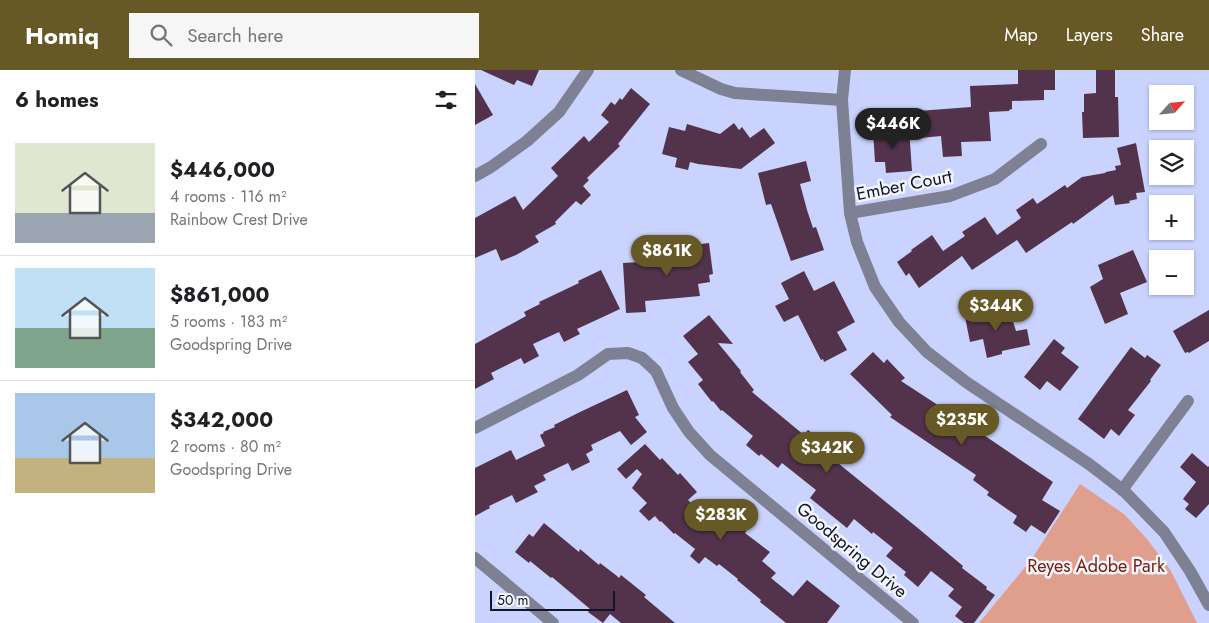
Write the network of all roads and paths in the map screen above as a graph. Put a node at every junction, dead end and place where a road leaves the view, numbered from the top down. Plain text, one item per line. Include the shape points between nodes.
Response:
1 (588, 70) edge
2 (681, 70) edge
3 (845, 70) edge
4 (842, 100) junction
5 (1041, 144) dead end
6 (475, 176) edge
7 (851, 213) junction
8 (1188, 401) dead end
9 (475, 428) edge
10 (1122, 490) junction
11 (475, 558) edge
12 (1209, 605) edge
13 (553, 623) edge
14 (913, 623) edge

1 - 6 street via 559,112 527,141
2 - 4 street via 735,93
3 - 4 street
4 - 7 street
5 - 7 street, Ember Court via 995,179 951,196
7 - 10 street via 857,242 875,287 899,322 927,352
8 - 10 street
9 - 14 street, Goodspring Drive via 578,375 608,354 628,352 643,358 655,371 689,432 710,455
10 - 12 street via 1164,532
11 - 13 street

